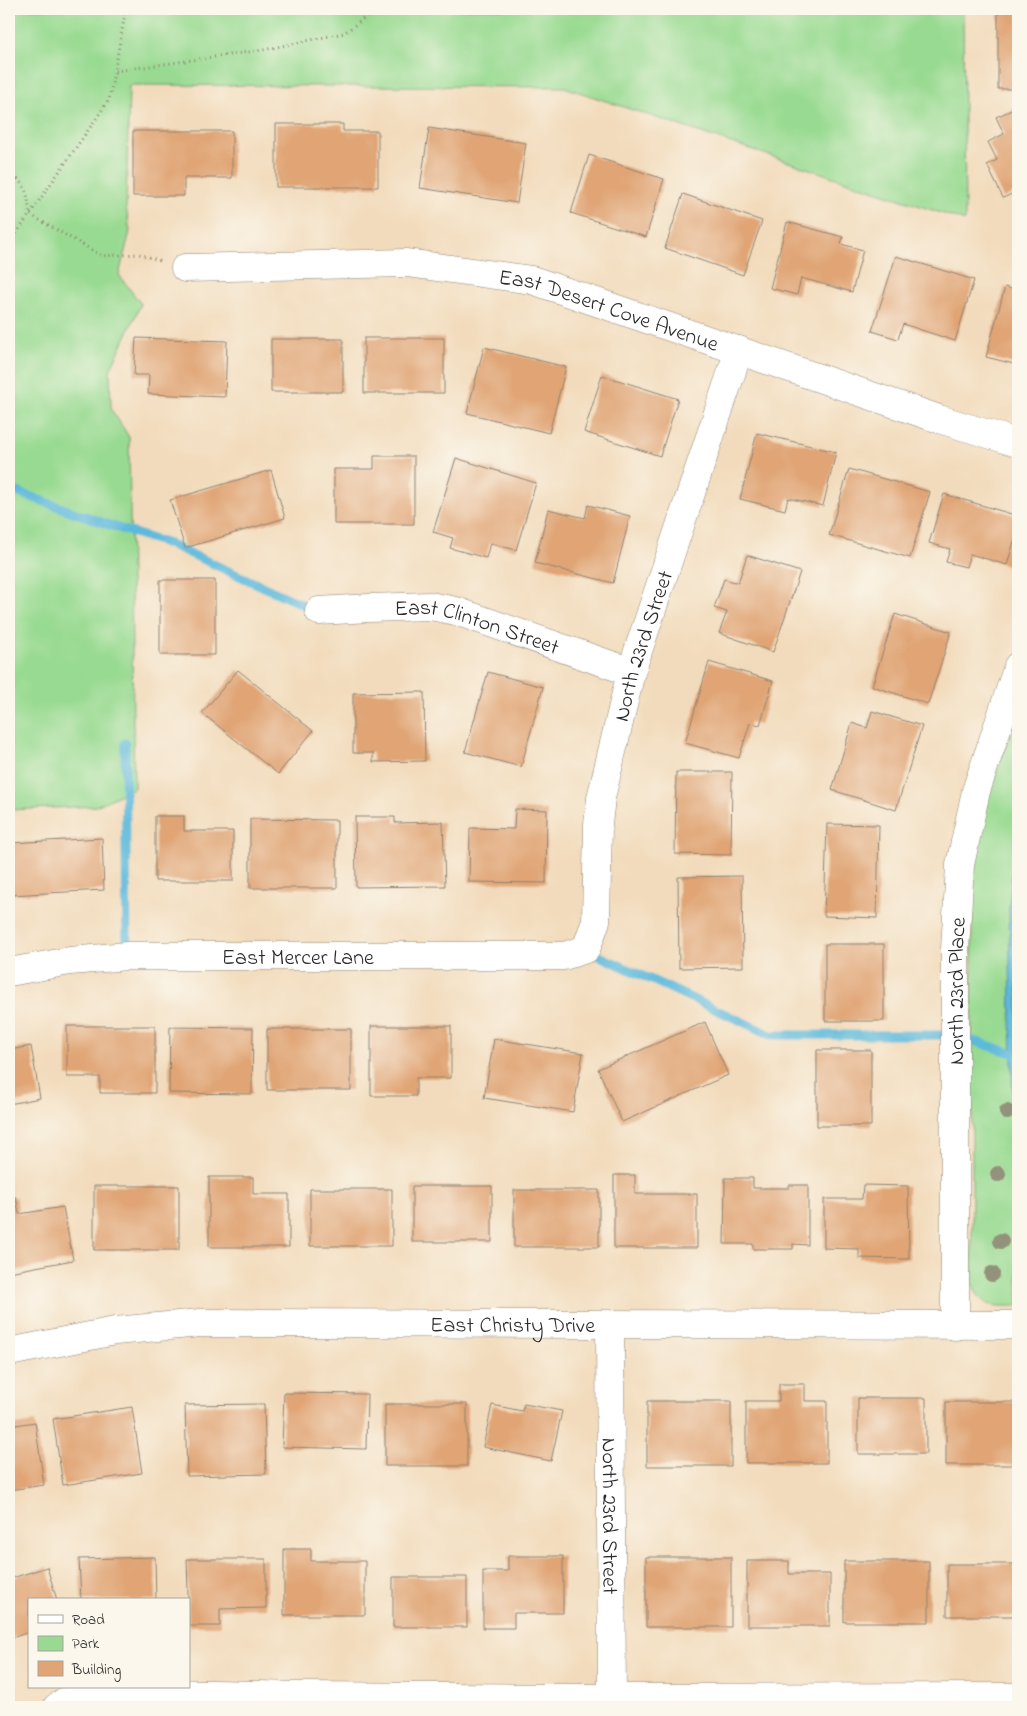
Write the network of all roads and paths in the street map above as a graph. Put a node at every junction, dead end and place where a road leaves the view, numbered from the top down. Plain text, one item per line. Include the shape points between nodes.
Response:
1 (126, 9) edge
2 (375, 9) edge
3 (114, 71) junction
4 (9, 173) edge
5 (29, 214) junction
6 (139, 254) dead end
7 (9, 263) edge
8 (185, 268) dead end
9 (739, 350) junction
10 (1018, 444) edge
11 (319, 611) dead end
12 (1018, 666) edge
13 (631, 672) junction
14 (586, 950) joint
15 (9, 972) edge
16 (610, 1325) junction
17 (1018, 1325) edge
18 (955, 1326) junction
19 (9, 1352) edge
20 (1008, 1701) edge
21 (612, 1703) edge
22 (57, 1707) edge

1 - 3 path
2 - 3 path via 344,33 264,50
3 - 5 path via 109,100
4 - 5 path via 24,185
5 - 6 path via 102,256
5 - 7 path via 16,234
8 - 9 street, East Desert Cove Avenue via 407,263 532,280
9 - 10 street, East Desert Cove Avenue
9 - 13 street, North 23rd Street
11 - 13 street, East Clinton Street via 430,606 456,611
12 - 18 street, North 23rd Place via 976,791 960,865 954,948
13 - 14 street, North 23rd Street via 601,798 596,921
14 - 15 street, East Mercer Lane via 564,956 127,956 70,961
16 - 18 street, East Christy Drive
16 - 19 street, East Christy Drive via 200,1323 115,1331
16 - 21 street, North 23rd Street
17 - 18 street, East Christy Drive
20 - 21 street
21 - 22 street via 119,1692 66,1701

